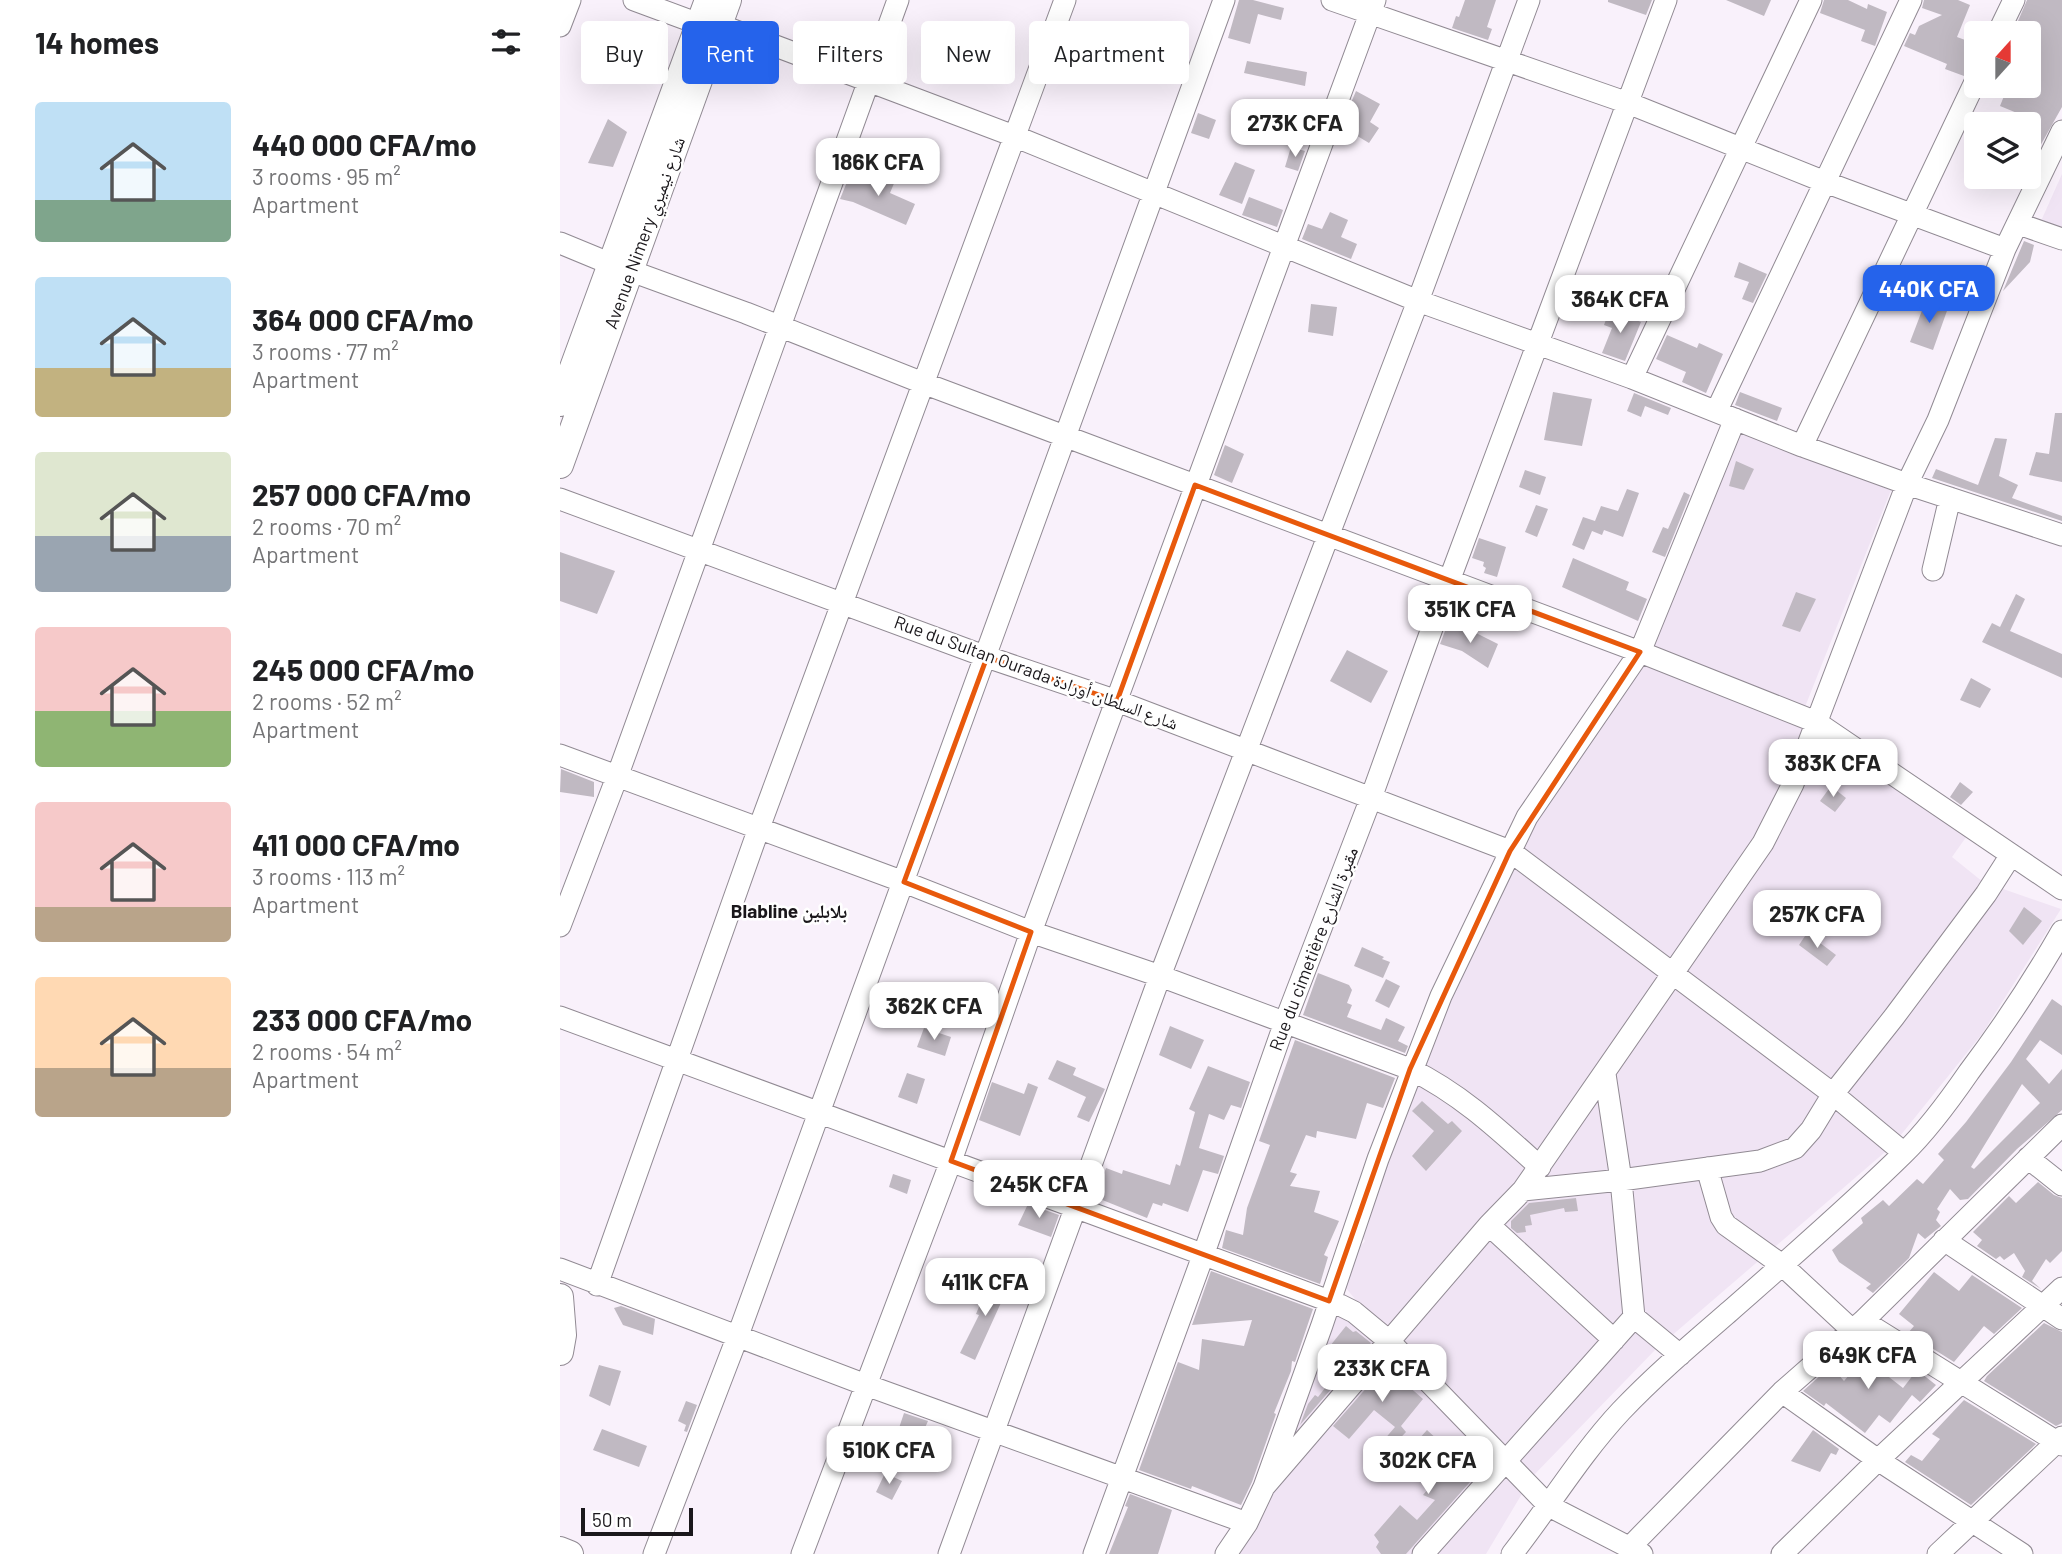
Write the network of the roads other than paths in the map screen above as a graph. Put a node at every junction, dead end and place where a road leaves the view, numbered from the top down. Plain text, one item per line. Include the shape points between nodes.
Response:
1 (570, 0) edge
2 (634, 0) edge
3 (728, 0) edge
4 (898, 0) edge
5 (1065, 0) edge
6 (1224, 0) edge
7 (1332, 0) edge
8 (1529, 0) edge
9 (1666, 0) edge
10 (1811, 0) edge
11 (1911, 0) edge
12 (2014, 0) edge
13 (1373, 7) edge
14 (709, 17) edge
15 (890, 21) edge
16 (2004, 21) edge
17 (560, 26) edge
18 (793, 52) edge
19 (1508, 61) junction
20 (866, 84) edge
21 (872, 84) edge
22 (1967, 98) edge
23 (1629, 103) junction
24 (2062, 131) edge
25 (1014, 136) junction
26 (1740, 148) junction
27 (1825, 181) junction
28 (1153, 195) junction
29 (1913, 213) junction
30 (2019, 224) junction
31 (2062, 239) edge
32 (560, 243) edge
33 (1284, 246) junction
34 (2005, 249) junction
35 (621, 267) junction
36 (1419, 301) junction
37 (778, 326) junction
38 (1538, 346) junction
39 (1632, 378) junction
40 (923, 383) junction
41 (560, 403) edge
42 (1726, 414) junction
43 (1065, 436) junction
44 (1802, 446) junction
45 (560, 465) edge
46 (1907, 484) junction
47 (1195, 485) junction
48 (1950, 498) junction
49 (560, 499) edge
50 (1328, 535) junction
51 (2062, 535) edge
52 (698, 550) junction
53 (1933, 570) dead end
54 (1449, 581) junction
55 (843, 602) junction
56 (1640, 652) junction
57 (987, 657) junction
58 (1117, 701) junction
59 (1816, 722) junction
60 (1247, 750) junction
61 (560, 755) edge
62 (617, 776) junction
63 (1371, 798) junction
64 (759, 828) junction
65 (1510, 851) junction
66 (2011, 855) junction
67 (904, 882) junction
68 (2062, 888) edge
69 (560, 926) edge
70 (2062, 931) edge
71 (1031, 932) junction
72 (1674, 975) junction
73 (1160, 976) junction
74 (560, 1017) edge
75 (1285, 1022) junction
76 (677, 1060) junction
77 (1410, 1069) junction
78 (1605, 1074) junction
79 (1833, 1094) junction
80 (819, 1112) junction
81 (2062, 1125) edge
82 (1904, 1153) junction
83 (2028, 1158) junction
84 (951, 1161) junction
85 (1540, 1167) junction
86 (1707, 1168) junction
87 (1621, 1180) junction
88 (2062, 1185) edge
89 (1523, 1189) junction
90 (1075, 1206) junction
91 (1489, 1225) junction
92 (1944, 1240) junction
93 (1204, 1253) junction
94 (1782, 1265) junction
95 (560, 1269) edge
96 (597, 1284) junction
97 (2062, 1288) edge
98 (560, 1297) edge
99 (1329, 1301) junction
100 (2043, 1307) junction
101 (1634, 1317) junction
102 (2062, 1319) edge
103 (1858, 1325) junction
104 (737, 1338) junction
105 (1614, 1340) junction
106 (1389, 1341) junction
107 (560, 1352) edge
108 (1679, 1355) junction
109 (1961, 1381) junction
110 (866, 1385) junction
111 (1782, 1392) junction
112 (995, 1433) junction
113 (2061, 1441) edge
114 (1507, 1460) junction
115 (1878, 1460) junction
116 (1121, 1479) junction
117 (1264, 1487) junction
118 (1549, 1506) junction
119 (1974, 1522) junction
120 (1247, 1523) junction
121 (560, 1550) edge
122 (1636, 1551) edge
123 (570, 1554) edge
124 (654, 1554) edge
125 (802, 1554) edge
126 (949, 1554) edge
127 (1094, 1554) edge
128 (1226, 1554) edge
129 (1423, 1554) edge
130 (1512, 1554) edge
131 (1782, 1554) edge
132 (1938, 1554) edge
133 (2022, 1554) edge

1 - 17 street
2 - 14 street
3 - 14 main road, Avenue Nimery شارع نيميري
4 - 15 street
5 - 25 street
6 - 28 street
7 - 13 street
8 - 19 street
9 - 23 street, Rue du cimetière مقبرة الشارع
10 - 26 street
11 - 27 street
12 - 16 street
13 - 19 street
13 - 33 street
14 - 18 street
14 - 35 main road, Avenue Nimery شارع نيميري
19 - 23 street
19 - 36 street
20 - 37 street
21 - 25 street
22 - 29 street
23 - 26 street
23 - 38 street, Rue du cimetière مقبرة الشارع
24 - 30 street
25 - 28 street
25 - 40 street
26 - 27 street
26 - 39 street
27 - 29 street
27 - 42 street
28 - 33 street
28 - 43 street
29 - 34 street
29 - 44 street
30 - 31 street
30 - 34 street
32 - 35 street
33 - 36 street
33 - 47 street
34 - 46 street via 1938,420
35 - 37 street
35 - 41 main road, Avenue Nimery شارع نيميري
35 - 45 main road, Avenue Nimery شارع نيميري
36 - 38 street
36 - 50 street
37 - 40 street
37 - 52 street
38 - 39 street
38 - 54 street, Rue du cimetière مقبرة الشارع
39 - 42 street
40 - 43 street
40 - 55 street
42 - 44 street
42 - 56 street
43 - 47 street
43 - 57 street
44 - 46 street
46 - 48 street
46 - 59 street
47 - 50 street
47 - 58 street
48 - 51 street
48 - 53 street
49 - 52 street, Rue du Sultan Ourada شارع السلطان أورادة
50 - 54 street
50 - 60 street
52 - 55 street, Rue du Sultan Ourada شارع السلطان أورادة
52 - 62 street
54 - 56 street
54 - 63 street, Rue du cimetière مقبرة الشارع
55 - 57 street, Rue du Sultan Ourada شارع السلطان أورادة
55 - 64 street
56 - 59 street
56 - 65 street via 1527,817
57 - 58 street, Rue du Sultan Ourada شارع السلطان أورادة
57 - 67 street
58 - 60 street, Rue du Sultan Ourada شارع السلطان أورادة
58 - 71 street
59 - 66 street
59 - 72 street via 1793,784 1763,844
60 - 63 street, Rue du Sultan Ourada شارع السلطان أورادة
60 - 73 street
61 - 62 street
62 - 64 street
62 - 69 street
63 - 65 street, Rue du Sultan Ourada شارع السلطان أورادة
63 - 75 street, Rue du cimetière مقبرة الشارع
64 - 67 street
64 - 76 street
65 - 72 street, Rue du Sultan Ourada شارع السلطان أورادة
65 - 77 street
66 - 68 street
66 - 79 street
67 - 71 street
67 - 80 street
70 - 82 street via 1990,1044
71 - 73 street
71 - 84 street
72 - 78 street
72 - 79 street, Rue du Sultan Ourada شارع السلطان أورادة
73 - 75 street
73 - 90 street
74 - 76 street
75 - 77 street
75 - 93 street, Rue du cimetière مقبرة الشارع
76 - 80 street
76 - 96 street
77 - 85 street via 1478,1110
77 - 99 street
78 - 85 street
78 - 87 street
79 - 82 street, Rue du Sultan Ourada شارع السلطان أورادة
79 - 86 street via 1795,1148 1760,1161
80 - 84 street
80 - 104 street
81 - 83 street
82 - 94 street
83 - 88 street
83 - 92 street
84 - 90 street
84 - 110 street
85 - 89 street
86 - 87 street
86 - 94 street via 1726,1225
87 - 89 street
87 - 101 street
89 - 91 street
90 - 93 street
90 - 112 street
91 - 105 street
91 - 106 street
92 - 100 street
92 - 103 street
93 - 99 street
93 - 116 street, Rue du cimetière مقبرة الشارع
94 - 103 street
94 - 108 street
95 - 96 street
96 - 104 street
97 - 100 street
98 - 107 main road
99 - 106 street via 1353,1312
99 - 117 street
100 - 102 street
100 - 109 street
101 - 105 street
101 - 108 street
103 - 109 street
103 - 111 street
104 - 110 street
104 - 124 street
105 - 114 street
106 - 114 street
106 - 117 street
108 - 118 street via 1599,1437
109 - 113 street
109 - 115 street
110 - 112 street
110 - 125 street
111 - 115 street
111 - 122 street
112 - 116 street
112 - 126 street
113 - 119 street
114 - 118 street
114 - 129 street
115 - 119 street
115 - 131 street
116 - 120 street
116 - 127 street, Rue du cimetière مقبرة الشارع
117 - 120 street
118 - 122 street
118 - 130 street
119 - 132 street
119 - 133 street
120 - 128 street
121 - 123 main road

